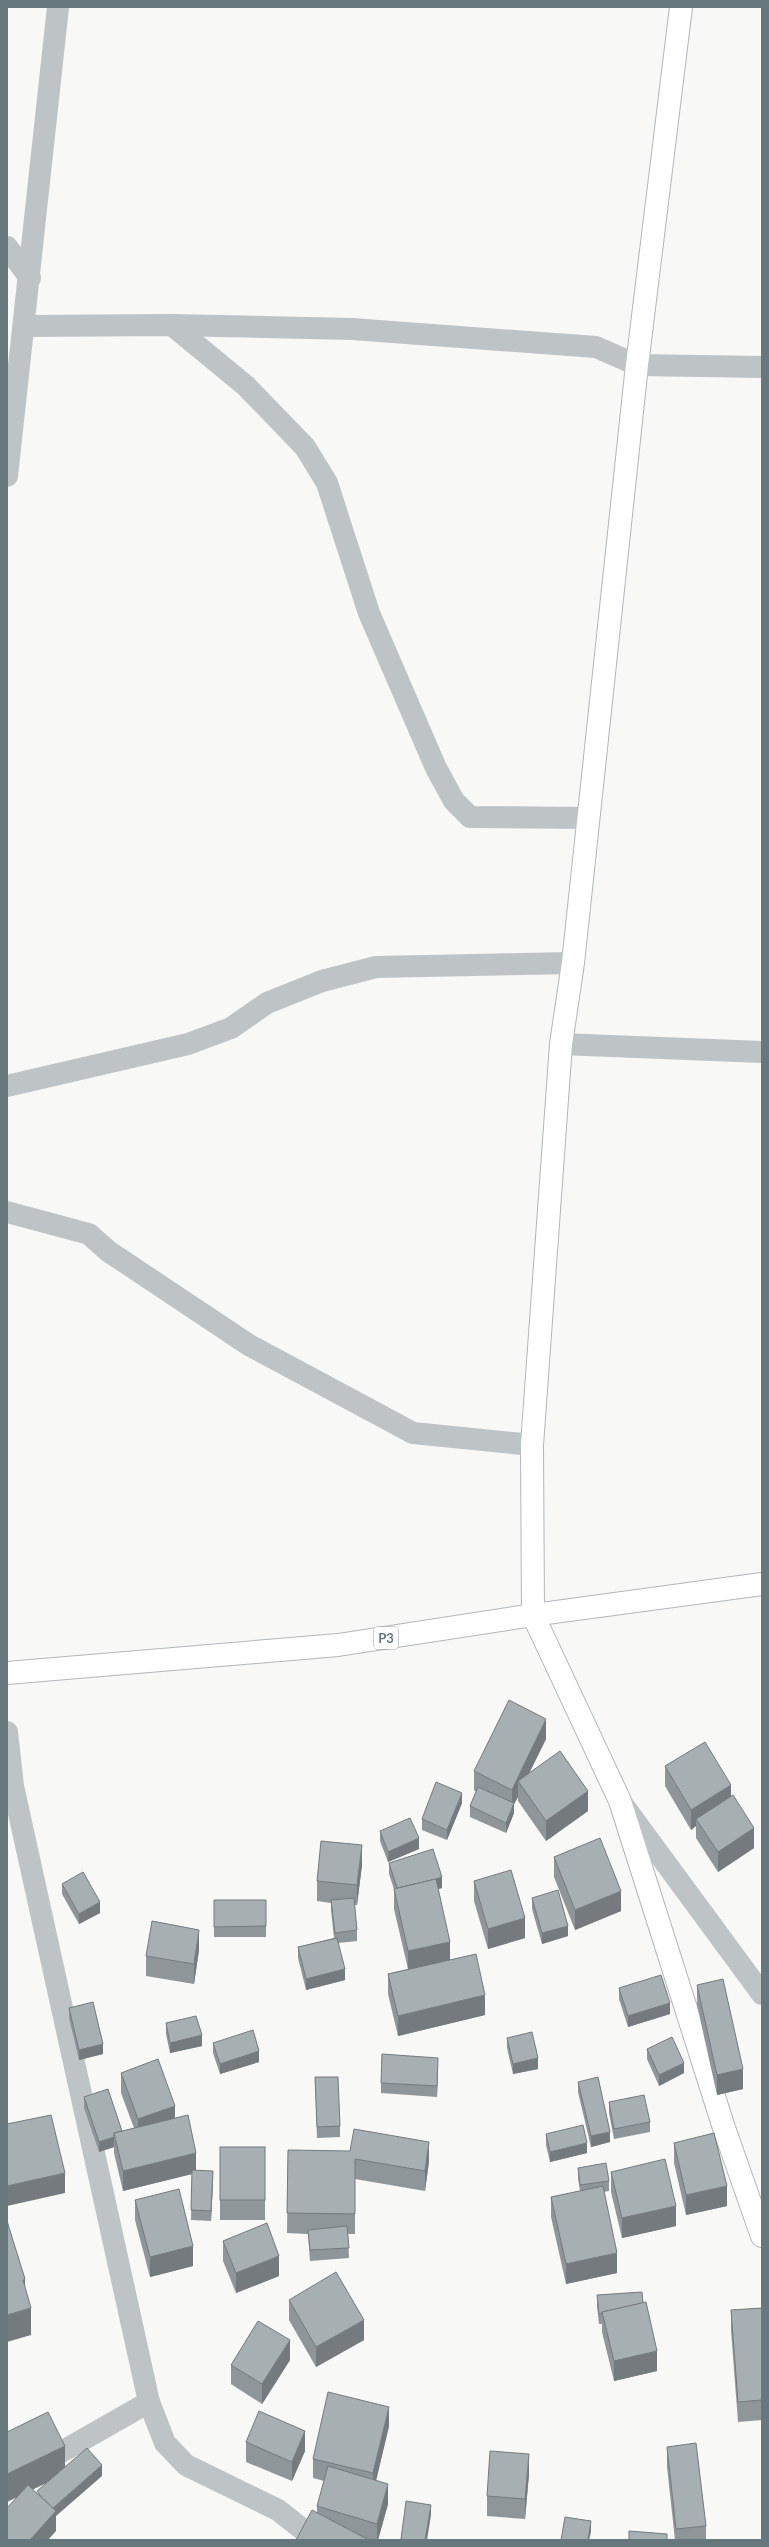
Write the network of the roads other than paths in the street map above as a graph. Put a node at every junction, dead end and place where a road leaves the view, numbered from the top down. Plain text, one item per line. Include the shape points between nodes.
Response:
1 (58, 7) edge
2 (681, 7) edge
3 (9, 256) edge
4 (30, 278) junction
5 (25, 326) junction
6 (172, 326) junction
7 (637, 366) junction
8 (762, 367) edge
9 (7, 476) edge
10 (588, 818) junction
11 (573, 963) junction
12 (561, 1044) junction
13 (762, 1052) edge
14 (7, 1086) edge
15 (7, 1212) edge
16 (532, 1445) junction
17 (762, 1584) edge
18 (532, 1615) junction
19 (7, 1673) edge
20 (7, 1732) edge
21 (10, 1792) edge
22 (620, 1801) junction
23 (762, 1994) edge
24 (762, 2236) edge
25 (149, 2402) junction
26 (7, 2483) edge
27 (316, 2540) edge

1 - 4 street
2 - 7 main road
3 - 4 street
4 - 5 street
5 - 6 street
5 - 9 street
6 - 7 street via 352,329 596,347
6 - 10 street via 246,386 305,447 327,483 369,613 436,768 454,801 470,817
7 - 8 street
7 - 10 main road
10 - 11 main road
11 - 12 main road
11 - 14 street via 376,967 322,981 267,1003 231,1028 208,1038
12 - 13 street
12 - 16 main road
15 - 16 street via 89,1234 108,1251 248,1345 413,1433
16 - 18 main road
17 - 18 main road, P3
18 - 19 main road, P3 via 338,1645
18 - 22 main road
20 - 21 street
21 - 25 street
22 - 23 street
22 - 24 main road via 724,2128
25 - 26 street
25 - 27 street via 165,2443 186,2465 278,2510

